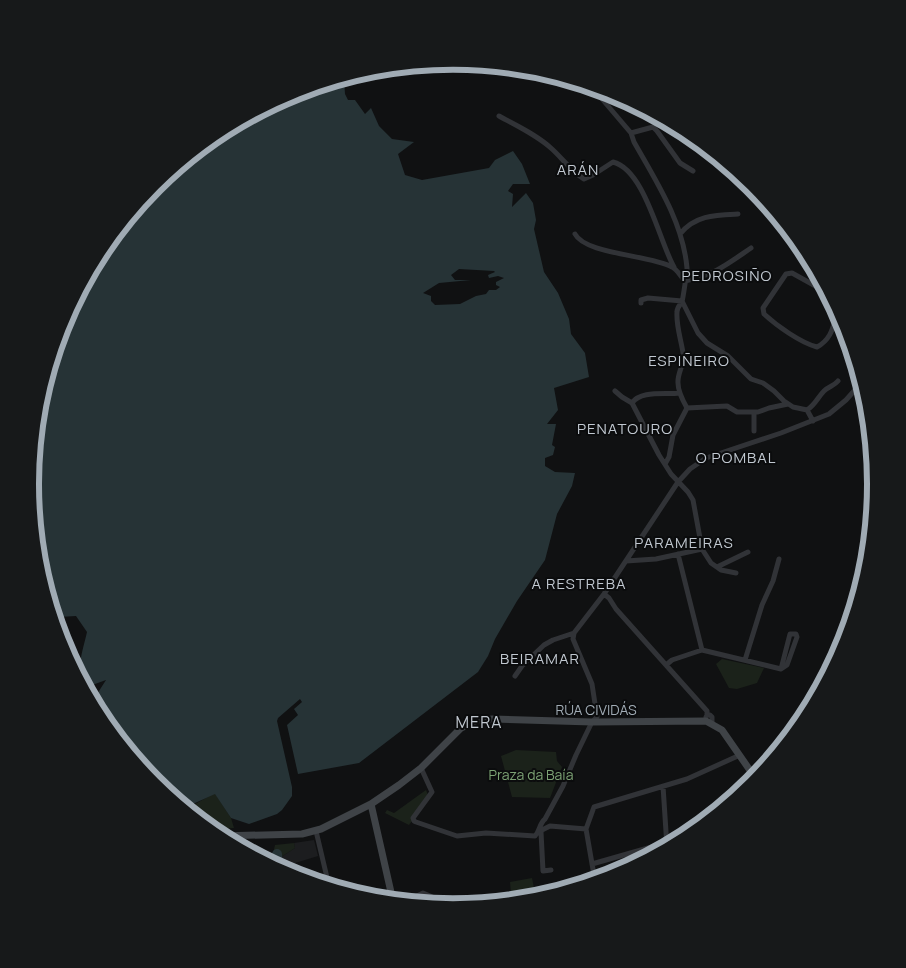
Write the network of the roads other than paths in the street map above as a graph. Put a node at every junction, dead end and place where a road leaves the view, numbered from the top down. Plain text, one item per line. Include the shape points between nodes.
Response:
1 (600, 97) edge
2 (499, 116) dead end
3 (631, 133) junction
4 (693, 171) dead end
5 (738, 214) dead end
6 (575, 234) dead end
7 (680, 234) junction
8 (750, 248) dead end
9 (674, 267) junction
10 (685, 281) junction
11 (818, 287) edge
12 (682, 301) junction
13 (641, 304) dead end
14 (835, 322) edge
15 (838, 381) dead end
16 (856, 389) edge
17 (615, 391) dead end
18 (680, 393) junction
19 (632, 403) junction
20 (788, 404) junction
21 (687, 408) junction
22 (808, 410) junction
23 (754, 412) junction
24 (813, 421) junction
25 (754, 431) dead end
26 (665, 464) junction
27 (678, 482) junction
28 (702, 548) junction
29 (748, 552) dead end
30 (678, 554) junction
31 (779, 559) dead end
32 (626, 561) junction
33 (717, 567) junction
34 (736, 572) dead end
35 (604, 594) junction
36 (574, 633) junction
37 (702, 650) junction
38 (746, 660) junction
39 (666, 665) junction
40 (781, 669) junction
41 (515, 676) dead end
42 (708, 719) junction
43 (592, 722) junction
44 (740, 756) junction
45 (421, 768) junction
46 (751, 772) edge
47 (663, 786) junction
48 (371, 804) junction
49 (586, 829) junction
50 (316, 831) junction
51 (235, 836) edge
52 (666, 839) edge
53 (648, 850) edge
54 (592, 864) junction
55 (551, 870) dead end
56 (594, 873) edge
57 (327, 878) edge
58 (391, 894) edge
59 (417, 896) edge
60 (433, 897) edge

1 - 3 street
2 - 9 street via 540,140 584,179 613,162 622,164 651,207
3 - 4 street via 653,127 680,163
3 - 7 street via 668,203
5 - 7 street via 703,217
6 - 9 street via 590,246
7 - 10 street via 687,268
8 - 10 street via 717,271
9 - 10 street
10 - 12 street
11 - 14 street via 792,273 786,274 762,308 764,314 796,337 817,347 830,336
12 - 13 street via 644,298
12 - 18 street via 677,310 684,355 677,383
12 - 20 street via 706,343 728,356 751,379 763,383
15 - 22 street via 823,392
16 - 24 street via 830,414
17 - 19 street
18 - 19 street via 644,395
18 - 21 street
19 - 26 street
20 - 22 street
20 - 23 street
21 - 23 street via 727,406 738,412
21 - 26 street via 673,434
22 - 24 street
23 - 25 street
24 - 27 street via 706,458
26 - 27 street
27 - 28 street via 693,500
27 - 32 street
28 - 30 street
28 - 33 street
29 - 33 street
30 - 32 street
30 - 37 street
31 - 38 street
32 - 35 street
33 - 34 street
35 - 36 street
35 - 39 street
36 - 41 street via 544,645
36 - 43 street via 573,639 592,684 597,717
37 - 38 street
37 - 39 street
38 - 40 street
39 - 42 street via 707,710
40 - 40 street via 788,665 796,634 790,634
42 - 43 main road, RÚA CIVIDÁS
42 - 44 main road via 725,734
43 - 45 main road, RÚA CIVIDÁS via 477,720 465,725
43 - 45 street via 563,786 535,836 486,833 457,836 414,821 432,792
44 - 46 main road
44 - 47 street
45 - 48 main road, RÚA CIVIDÁS
47 - 49 street via 594,807
47 - 52 street
48 - 50 main road, RÚA CIVIDÁS
48 - 58 main road
49 - 54 street
49 - 55 street via 550,826 542,830 543,871
50 - 51 main road, RÚA CIVIDÁS
50 - 57 street
53 - 54 street
54 - 56 street
59 - 60 street via 423,893

